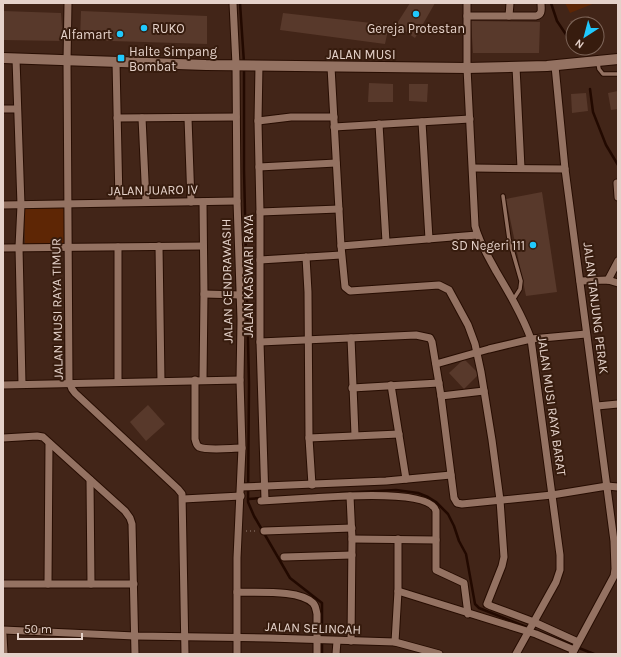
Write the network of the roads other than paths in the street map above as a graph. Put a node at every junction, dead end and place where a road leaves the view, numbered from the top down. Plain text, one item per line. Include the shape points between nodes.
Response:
1 (68, 3) edge
2 (232, 3) edge
3 (467, 3) edge
4 (510, 3) edge
5 (541, 3) edge
6 (467, 16) junction
7 (509, 16) junction
8 (3, 58) edge
9 (16, 59) junction
10 (618, 59) edge
11 (67, 61) junction
12 (116, 62) junction
13 (594, 62) junction
14 (237, 65) junction
15 (257, 65) junction
16 (555, 66) junction
17 (331, 67) junction
18 (516, 67) junction
19 (467, 68) junction
20 (618, 74) edge
21 (3, 109) edge
22 (17, 109) junction
23 (236, 117) junction
24 (334, 117) junction
25 (117, 118) junction
26 (142, 118) junction
27 (188, 118) junction
28 (470, 119) junction
29 (258, 121) junction
30 (422, 122) junction
31 (379, 124) junction
32 (334, 127) junction
33 (336, 163) junction
34 (259, 167) junction
35 (472, 168) junction
36 (521, 168) junction
37 (565, 169) junction
38 (617, 182) dead end
39 (503, 196) dead end
40 (618, 197) edge
41 (237, 201) junction
42 (119, 202) junction
43 (146, 202) junction
44 (191, 202) junction
45 (203, 202) junction
46 (69, 204) junction
47 (3, 205) edge
48 (21, 205) junction
49 (339, 209) junction
50 (260, 212) junction
51 (477, 235) junction
52 (429, 239) junction
53 (386, 242) junction
54 (159, 246) junction
55 (203, 246) junction
56 (341, 246) junction
57 (19, 247) junction
58 (118, 247) junction
59 (3, 248) edge
60 (68, 248) junction
61 (342, 255) junction
62 (306, 257) junction
63 (260, 260) junction
64 (618, 261) edge
65 (608, 280) junction
66 (580, 282) junction
67 (618, 283) edge
68 (204, 294) junction
69 (241, 295) junction
70 (513, 300) junction
71 (586, 334) junction
72 (351, 338) junction
73 (531, 339) junction
74 (308, 340) junction
75 (260, 342) junction
76 (477, 352) junction
77 (436, 364) junction
78 (199, 380) junction
79 (240, 380) junction
80 (118, 382) junction
81 (161, 382) junction
82 (439, 383) junction
83 (22, 384) junction
84 (70, 384) junction
85 (3, 385) edge
86 (392, 385) junction
87 (352, 388) junction
88 (484, 391) junction
89 (441, 396) junction
90 (618, 404) edge
91 (596, 406) junction
92 (399, 434) junction
93 (355, 435) junction
94 (3, 438) edge
95 (309, 438) junction
96 (49, 443) junction
97 (242, 448) junction
98 (450, 475) junction
99 (406, 479) junction
100 (90, 480) junction
101 (382, 483) junction
102 (312, 485) junction
103 (607, 486) junction
104 (246, 487) junction
105 (618, 487) edge
106 (383, 495) junction
107 (552, 495) junction
108 (240, 496) junction
109 (264, 496) junction
110 (350, 496) junction
111 (183, 499) junction
112 (500, 500) junction
113 (352, 528) junction
114 (264, 531) dead end
115 (352, 538) junction
116 (398, 540) junction
117 (436, 540) junction
118 (616, 549) edge
119 (352, 555) junction
120 (284, 557) dead end
121 (3, 584) edge
122 (48, 584) junction
123 (91, 584) junction
124 (134, 584) junction
125 (237, 592) junction
126 (398, 592) junction
127 (468, 614) junction
128 (534, 623) junction
129 (3, 630) edge
130 (529, 631) junction
131 (3, 635) edge
132 (135, 636) junction
133 (185, 637) junction
134 (236, 638) junction
135 (319, 640) junction
136 (334, 641) junction
137 (351, 641) junction
138 (395, 642) junction
139 (575, 647) edge
140 (413, 651) edge
141 (4, 654) edge
142 (135, 654) edge
143 (185, 654) edge
144 (237, 654) edge
145 (317, 654) edge
146 (336, 654) edge
147 (439, 654) edge
148 (516, 654) edge

1 - 11 street, JALAN MUSI RAYA TIMUR
2 - 14 street, JALAN CENDRAWASIH
3 - 6 street, JALAN MUSI RAYA BARAT
4 - 7 street
5 - 7 street via 541,12 538,16
6 - 7 street
6 - 19 street, JALAN MUSI RAYA BARAT
8 - 9 street, JALAN MUSI
9 - 11 street, JALAN MUSI
9 - 22 street
10 - 13 street, JALAN MUSI
11 - 12 street, JALAN MUSI
11 - 46 street, JALAN MUSI RAYA TIMUR
12 - 14 street, JALAN MUSI
12 - 25 street
13 - 16 street, JALAN MUSI
13 - 20 lane via 603,74
14 - 15 street, JALAN MUSI
14 - 23 street, JALAN CENDRAWASIH
15 - 17 street, JALAN MUSI
15 - 29 street, JALAN KASWARI RAYA
16 - 18 street, JALAN MUSI
16 - 37 street, JALAN TANJUNG PERAK
17 - 19 street, JALAN MUSI
17 - 24 street
18 - 19 street, JALAN MUSI
18 - 36 street
19 - 28 street, JALAN MUSI RAYA BARAT
21 - 22 street
22 - 48 street
23 - 27 street
23 - 41 street, JALAN CENDRAWASIH
24 - 29 street via 291,117
24 - 32 street
25 - 26 street
25 - 42 street
26 - 27 street
26 - 43 street
27 - 44 street
28 - 30 street
28 - 35 street, JALAN MUSI RAYA BARAT
29 - 34 street, JALAN KASWARI RAYA
30 - 31 street
30 - 52 street
31 - 32 street
31 - 53 street
32 - 33 street
33 - 34 street
33 - 49 street
34 - 50 street, JALAN KASWARI RAYA
35 - 36 street
35 - 51 street, JALAN MUSI RAYA BARAT
36 - 37 street
37 - 66 street, JALAN TANJUNG PERAK
38 - 40 street
39 - 70 lane via 508,239 522,281
41 - 45 street, JALAN JUARO IV
41 - 69 street, JALAN CENDRAWASIH
42 - 43 street, JALAN JUARO IV
42 - 46 street, JALAN JUARO IV
43 - 44 street, JALAN JUARO IV
44 - 45 street, JALAN JUARO IV
45 - 55 street
46 - 48 street, JALAN JUARO IV
46 - 60 street, JALAN MUSI RAYA TIMUR
47 - 48 street, JALAN JUARO IV
48 - 57 street
49 - 50 street
49 - 56 street
50 - 63 street, JALAN KASWARI RAYA
51 - 52 street
51 - 70 street, JALAN MUSI RAYA BARAT
52 - 53 street
53 - 56 street
54 - 55 street
54 - 58 street
54 - 81 street
55 - 68 street
56 - 61 street
57 - 59 street
57 - 60 street
57 - 83 street
58 - 60 street
58 - 80 street
60 - 84 street, JALAN MUSI RAYA TIMUR
61 - 62 street
61 - 76 street via 345,287 348,290 440,285 446,288 468,325
62 - 63 street
62 - 74 street
63 - 75 street, JALAN KASWARI RAYA
64 - 65 street
65 - 66 street
65 - 67 street
66 - 71 street, JALAN TANJUNG PERAK
68 - 69 street
68 - 78 street
69 - 79 street, JALAN CENDRAWASIH
70 - 73 street, JALAN MUSI RAYA BARAT
71 - 73 street
71 - 91 street, JALAN TANJUNG PERAK
72 - 74 street
72 - 77 street via 416,335 428,337 432,342
72 - 87 street
73 - 76 street
73 - 107 street, JALAN MUSI RAYA BARAT
74 - 75 street
74 - 95 street
75 - 109 street, JALAN KASWARI RAYA
76 - 77 street
76 - 88 street
77 - 82 street
78 - 79 street
78 - 81 street
78 - 97 street via 195,439 197,445 208,448
79 - 97 street, JALAN CENDRAWASIH
80 - 81 street
80 - 84 street
82 - 86 street
82 - 89 street
83 - 84 street
83 - 85 street
84 - 111 street, JALAN MUSI RAYA TIMUR via 75,393 179,490
86 - 87 street
86 - 92 street
87 - 93 street
88 - 89 street
88 - 112 street
89 - 98 street
90 - 91 street
91 - 103 street, JALAN TANJUNG PERAK
92 - 93 street
92 - 99 street
93 - 95 street
94 - 96 street via 41,436
95 - 102 street
96 - 100 street
96 - 122 street
97 - 104 street, JALAN CENDRAWASIH
98 - 99 street
98 - 112 street via 457,503
99 - 101 street
100 - 123 street
100 - 124 street via 130,518
101 - 102 street
101 - 106 street
102 - 109 street
103 - 105 street
103 - 107 street
103 - 118 street, JALAN TANJUNG PERAK
104 - 108 street, JALAN CENDRAWASIH
104 - 109 street
106 - 110 street
106 - 117 street via 421,500 434,507
107 - 112 street
107 - 128 street, JALAN MUSI RAYA BARAT via 560,570
108 - 111 street
108 - 125 street, JALAN CENDRAWASIH
109 - 110 street
110 - 113 street
111 - 133 street
112 - 128 street via 504,557 487,604
113 - 114 street
113 - 115 street
115 - 116 street
115 - 119 street
116 - 117 street
116 - 126 street
117 - 127 street via 436,570 464,583
118 - 139 street, JALAN TANJUNG PERAK via 614,576
119 - 120 street
119 - 137 street
121 - 122 street
122 - 123 street
123 - 124 street
124 - 132 street
125 - 134 street, JALAN CENDRAWASIH
125 - 135 street via 289,594 309,600 316,608
126 - 127 street
126 - 138 street
127 - 130 street
128 - 130 street, JALAN MUSI RAYA BARAT
128 - 139 street
129 - 132 street, JALAN SELINCAH
130 - 139 street
130 - 148 street, JALAN MUSI RAYA BARAT
131 - 141 street
132 - 133 street, JALAN SELINCAH
132 - 142 street
133 - 134 street, JALAN SELINCAH
133 - 143 street
134 - 135 street, JALAN SELINCAH
134 - 144 street, JALAN CENDRAWASIH
135 - 136 street, JALAN SELINCAH
135 - 145 street
136 - 137 street, JALAN SELINCAH
136 - 146 street
137 - 138 street, JALAN SELINCAH
138 - 140 street, JALAN SELINCAH
140 - 147 street, JALAN SELINCAH

